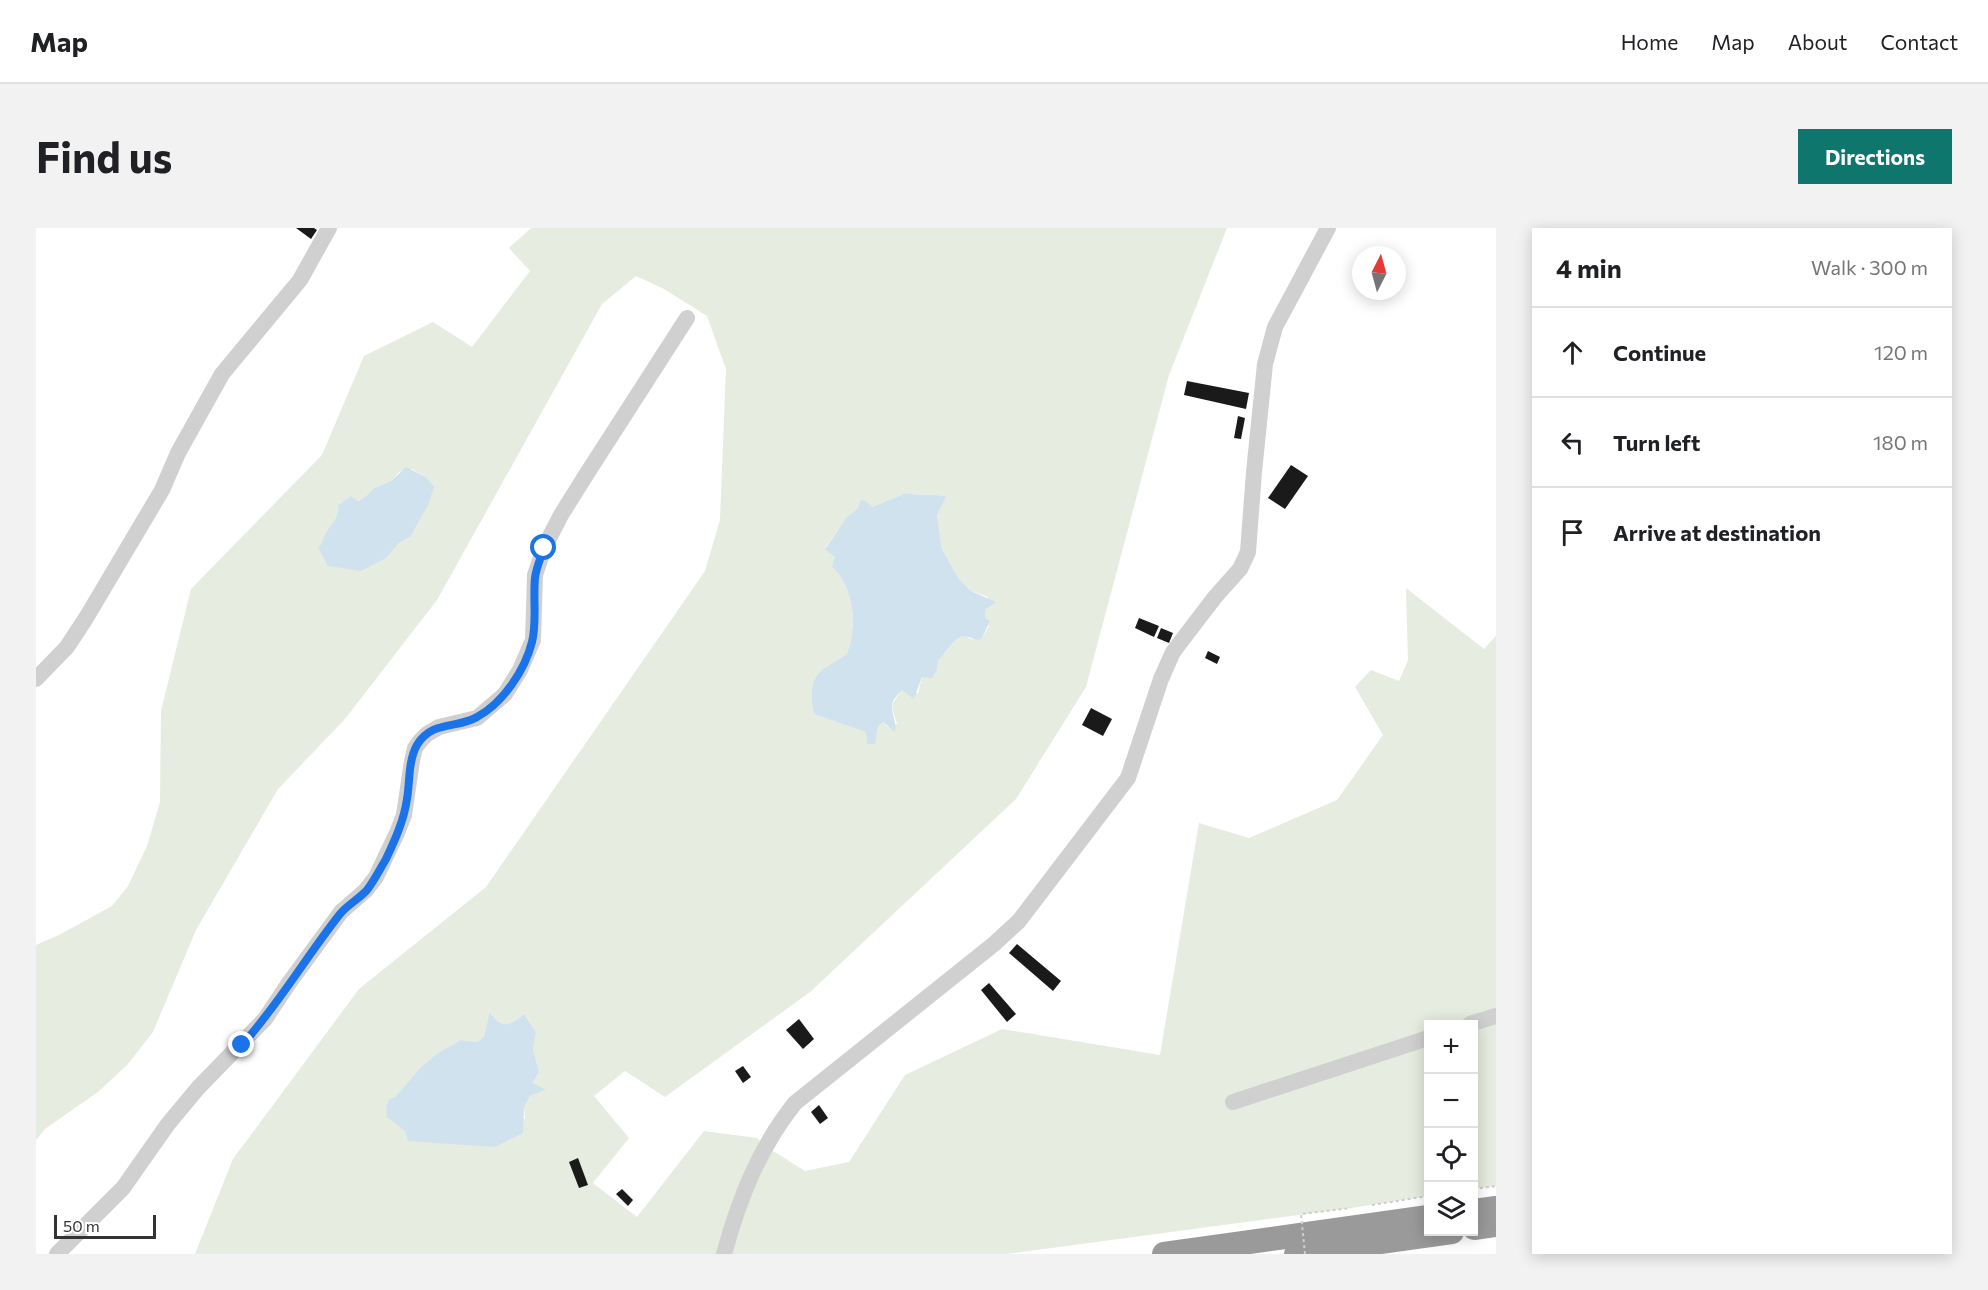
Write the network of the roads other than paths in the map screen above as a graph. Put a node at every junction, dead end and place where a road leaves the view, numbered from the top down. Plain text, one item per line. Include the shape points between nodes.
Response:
1 (329, 228) edge
2 (1328, 228) edge
3 (687, 318) dead end
4 (36, 679) edge
5 (1496, 1016) edge
6 (1478, 1022) edge
7 (1424, 1039) edge
8 (1233, 1102) dead end
9 (1496, 1208) edge
10 (1478, 1210) edge
11 (1424, 1218) edge
12 (1496, 1225) edge
13 (1478, 1227) edge
14 (1424, 1236) edge
15 (57, 1254) edge
16 (724, 1254) edge
17 (1164, 1254) edge
18 (1296, 1254) edge

1 - 4 street via 300,280 222,374 162,490 86,618 67,646
2 - 16 street via 1275,327 1265,364 1248,552 1240,569 1173,652 1128,778 1019,921 795,1103 759,1157
3 - 15 street via 544,548 535,576 533,640 505,694 477,718 439,727 421,740 412,761 397,833 366,890 341,912 265,1019 168,1124 123,1188
5 - 6 street
7 - 8 street
9 - 10 highway
11 - 17 highway
12 - 13 highway
14 - 18 highway

